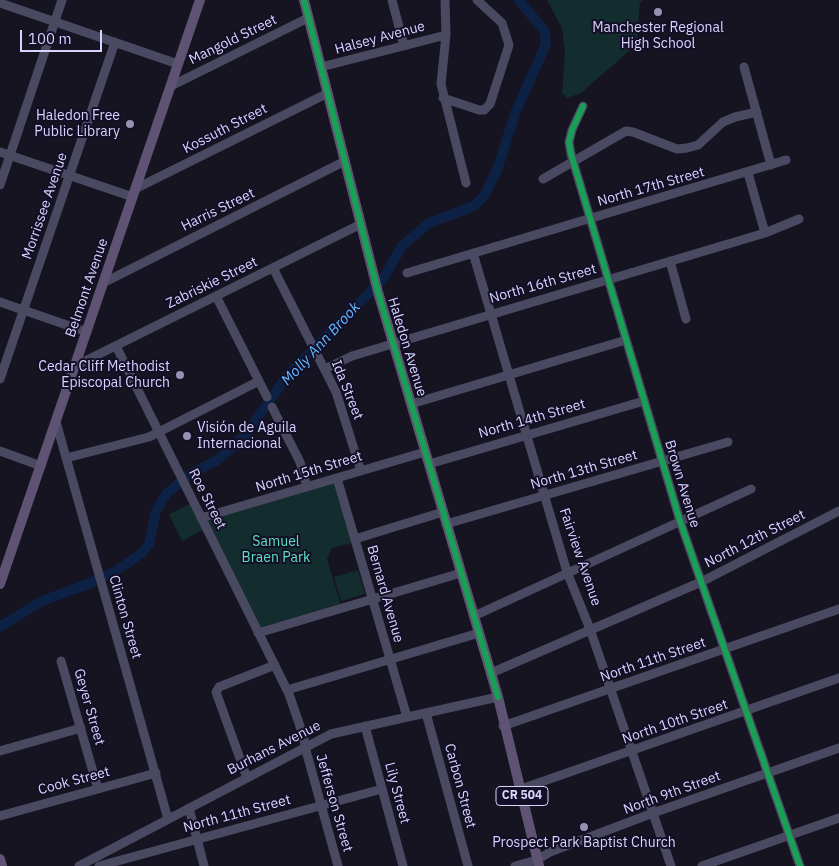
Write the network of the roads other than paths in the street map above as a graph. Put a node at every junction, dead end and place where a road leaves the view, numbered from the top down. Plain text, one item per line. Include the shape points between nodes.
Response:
1 (62, 0) edge
2 (200, 0) edge
3 (304, 0) edge
4 (392, 0) edge
5 (445, 0) edge
6 (477, 0) edge
7 (0, 3) edge
8 (308, 18) junction
9 (55, 22) junction
10 (446, 35) junction
11 (115, 42) junction
12 (404, 46) junction
13 (178, 64) junction
14 (321, 67) junction
15 (744, 67) dead end
16 (171, 86) junction
17 (328, 93) junction
18 (443, 98) junction
19 (583, 106) dead end
20 (757, 112) junction
21 (0, 152) edge
22 (10, 155) junction
23 (786, 160) dead end
24 (345, 161) junction
25 (573, 162) junction
26 (772, 165) junction
27 (748, 173) junction
28 (70, 176) junction
29 (543, 179) dead end
30 (466, 183) dead end
31 (0, 185) edge
32 (134, 193) junction
33 (590, 219) junction
34 (799, 220) dead end
35 (361, 224) junction
36 (765, 233) junction
37 (473, 254) junction
38 (670, 261) junction
39 (273, 268) junction
40 (407, 273) dead end
41 (608, 280) junction
42 (103, 283) junction
43 (216, 296) junction
44 (0, 302) edge
45 (24, 310) junction
46 (491, 314) junction
47 (686, 319) dead end
48 (87, 332) junction
49 (626, 340) junction
50 (393, 343) junction
51 (116, 346) junction
52 (75, 366) junction
53 (325, 370) junction
54 (509, 375) junction
55 (0, 379) edge
56 (260, 381) junction
57 (267, 397) dead end
58 (644, 400) junction
59 (411, 404) junction
60 (272, 407) dead end
61 (56, 422) junction
62 (158, 432) junction
63 (527, 435) junction
64 (728, 442) dead end
65 (0, 452) edge
66 (425, 452) junction
67 (66, 458) junction
68 (662, 461) junction
69 (428, 464) junction
70 (41, 466) junction
71 (361, 471) junction
72 (337, 478) junction
73 (308, 487) junction
74 (751, 489) dead end
75 (545, 495) junction
76 (839, 511) edge
77 (443, 512) junction
78 (201, 518) junction
79 (680, 521) junction
80 (446, 524) junction
81 (355, 539) junction
82 (567, 572) junction
83 (461, 573) junction
84 (1, 577) edge
85 (701, 582) junction
86 (373, 599) junction
87 (839, 609) edge
88 (474, 616) junction
89 (590, 629) junction
90 (258, 633) junction
91 (479, 633) junction
92 (725, 650) junction
93 (390, 660) junction
94 (62, 661) dead end
95 (275, 665) junction
96 (491, 674) junction
97 (839, 678) edge
98 (287, 690) junction
99 (610, 690) junction
100 (498, 697) junction
101 (746, 711) junction
102 (426, 713) junction
103 (407, 717) junction
104 (365, 726) junction
105 (503, 726) junction
106 (81, 728) junction
107 (304, 747) junction
108 (839, 748) edge
109 (0, 751) edge
110 (632, 752) junction
111 (156, 773) junction
112 (769, 773) junction
113 (247, 778) junction
114 (98, 789) junction
115 (382, 789) junction
116 (521, 789) junction
117 (321, 806) junction
118 (188, 808) junction
119 (653, 814) junction
120 (0, 816) edge
121 (839, 818) edge
122 (168, 819) junction
123 (790, 835) junction
124 (197, 840) junction
125 (0, 859) edge
126 (89, 863) edge
127 (538, 863) edge
128 (2, 866) edge
129 (79, 866) edge
130 (99, 866) edge
131 (204, 866) edge
132 (338, 866) edge
133 (402, 866) edge
134 (468, 866) edge
135 (515, 866) edge
136 (671, 866) edge
137 (702, 866) edge
138 (800, 866) edge

1 - 9 street
2 - 13 main road, Belmont Avenue
3 - 8 main road, Haledon Avenue / CR 504
4 - 12 street
5 - 10 street
6 - 18 street via 502,23 509,46 490,104 479,110
7 - 9 street
8 - 14 main road, Haledon Avenue / CR 504
8 - 16 street, Mangold Street
9 - 11 street
9 - 22 street
10 - 12 street, Halsey Avenue
10 - 18 street via 441,84
11 - 13 street
11 - 28 street, Morrissee Avenue
12 - 14 street, Halsey Avenue
13 - 16 main road, Belmont Avenue
14 - 17 main road, Haledon Avenue / CR 504
15 - 20 street
16 - 32 main road, Belmont Avenue
17 - 24 main road, Haledon Avenue / CR 504
17 - 32 street, Kossuth Street
18 - 30 street
19 - 25 street, Brown Avenue via 569,142
20 - 25 street via 723,122 693,147 677,148 630,131
20 - 26 street
21 - 22 street
22 - 28 street
22 - 31 street
23 - 26 street, North 17th Street
24 - 35 main road, Haledon Avenue / CR 504
24 - 42 street, Harris Street
25 - 29 street
25 - 33 street, Brown Avenue
26 - 27 street, North 17th Street
27 - 33 street, North 17th Street
27 - 36 street
28 - 32 street
28 - 45 street, Morrissee Avenue
32 - 42 main road, Belmont Avenue
33 - 37 street, North 17th Street
33 - 41 street, Brown Avenue
34 - 36 street, North 16th Street
35 - 39 street, Zabriskie Street
35 - 50 main road, Haledon Avenue / CR 504
36 - 38 street, North 16th Street
37 - 40 street, North 17th Street
37 - 46 street, Fairview Avenue
38 - 41 street, North 16th Street
38 - 47 street
39 - 43 street, Zabriskie Street
39 - 53 street, Ida Street
41 - 46 street, North 16th Street
41 - 49 street, Brown Avenue
42 - 48 main road, Belmont Avenue
43 - 51 street, Zabriskie Street
43 - 56 street
44 - 45 street
45 - 48 street
45 - 55 street, Morrissee Avenue
46 - 50 street, North 16th Street
46 - 54 street, Fairview Avenue
48 - 52 main road, Belmont Avenue
49 - 54 street
49 - 58 street, Brown Avenue
50 - 53 street, North 16th Street via 352,356
50 - 59 main road, Haledon Avenue / CR 504
51 - 52 street, Zabriskie Street
51 - 62 street, Roe Street
52 - 61 main road, Belmont Avenue
53 - 71 street, Ida Street via 340,402
54 - 59 street
54 - 63 street, Fairview Avenue
56 - 57 street
56 - 62 street
58 - 63 street, North 14th Street
58 - 68 street, Brown Avenue
59 - 66 main road, Haledon Avenue / CR 504
60 - 73 street via 300,462
61 - 67 street, Clinton Street
61 - 70 main road, Belmont Avenue
62 - 67 street
62 - 78 street, Roe Street
63 - 69 street, North 14th Street
63 - 75 street, Fairview Avenue
64 - 68 street, North 13th Street
65 - 70 street
66 - 69 main road, Haledon Avenue / CR 504
66 - 71 street, North 15th Street
67 - 111 street, Clinton Street
68 - 75 street, North 13th Street
68 - 79 street, Brown Avenue
69 - 77 main road, Haledon Avenue / CR 504
70 - 84 main road, Belmont Avenue
71 - 72 street, North 15th Street
72 - 73 street, North 15th Street
72 - 81 street, Bernard Avenue
73 - 78 street, North 15th Street
74 - 79 street
75 - 80 street, North 13th Street
75 - 82 street, Fairview Avenue
76 - 85 street, North 12th Street
77 - 80 main road, Haledon Avenue / CR 504
77 - 81 street
78 - 90 street, Roe Street
79 - 82 street
79 - 85 street, Brown Avenue
80 - 83 main road, Haledon Avenue / CR 504
81 - 86 street, Bernard Avenue
82 - 88 street
82 - 89 street, Fairview Avenue
83 - 86 street
83 - 88 main road, Haledon Avenue / CR 504
85 - 89 street, North 12th Street
85 - 92 street, Brown Avenue
86 - 90 street
86 - 93 street, Bernard Avenue
87 - 92 street, North 11th Street
88 - 91 main road, Haledon Avenue / CR 504
89 - 96 street, North 12th Street
89 - 99 street, Fairview Avenue
90 - 95 street, Roe Street
91 - 93 street
91 - 96 main road, Haledon Avenue / CR 504
92 - 99 street, North 11th Street
92 - 101 street, Brown Avenue
93 - 98 street
93 - 103 street, Bernard Avenue
94 - 106 street, Geyer Street
95 - 98 street, Roe Street
95 - 113 street via 219,687 216,692
96 - 100 main road, Haledon Avenue / CR 504
97 - 101 street, North 10th Street
98 - 107 street, Roe Street via 304,738
99 - 105 street, North 11th Street
99 - 110 street, Fairview Avenue
100 - 102 street, Burhans Avenue
100 - 105 main road, Haledon Avenue / CR 504
101 - 110 street, North 10th Street
101 - 112 street, Brown Avenue
102 - 103 street, Burhans Avenue
102 - 134 street, Carbon Street
103 - 104 street, Burhans Avenue
104 - 107 street, Burhans Avenue via 331,734
104 - 115 street, Lily Street
105 - 116 main road, Haledon Avenue / CR 504
106 - 109 street
106 - 114 street, Geyer Street
107 - 113 street, Burhans Avenue
107 - 117 street, Jefferson Street
108 - 112 street, North 9th Street
110 - 116 street, North 10th Street
110 - 119 street, Fairview Avenue
111 - 114 street, Cook Street
111 - 122 street, Clinton Street
112 - 119 street, North 9th Street
112 - 123 street, Brown Avenue
113 - 118 street, Burhans Avenue
114 - 120 street, Cook Street
115 - 117 street, North 11th Street
115 - 133 street, Lily Street
116 - 127 main road, Haledon Avenue / CR 504
117 - 124 street, North 11th Street
117 - 132 street, Jefferson Street
118 - 122 street, Burhans Avenue
118 - 124 street
119 - 127 street, North 9th Street via 550,852
119 - 136 street, Fairview Avenue
121 - 123 street
122 - 126 street, Burhans Avenue
123 - 137 street
123 - 138 street, Brown Avenue
124 - 130 street, North 11th Street
124 - 131 street
125 - 128 main road
126 - 129 street, Burhans Avenue
127 - 135 street, North 9th Street

